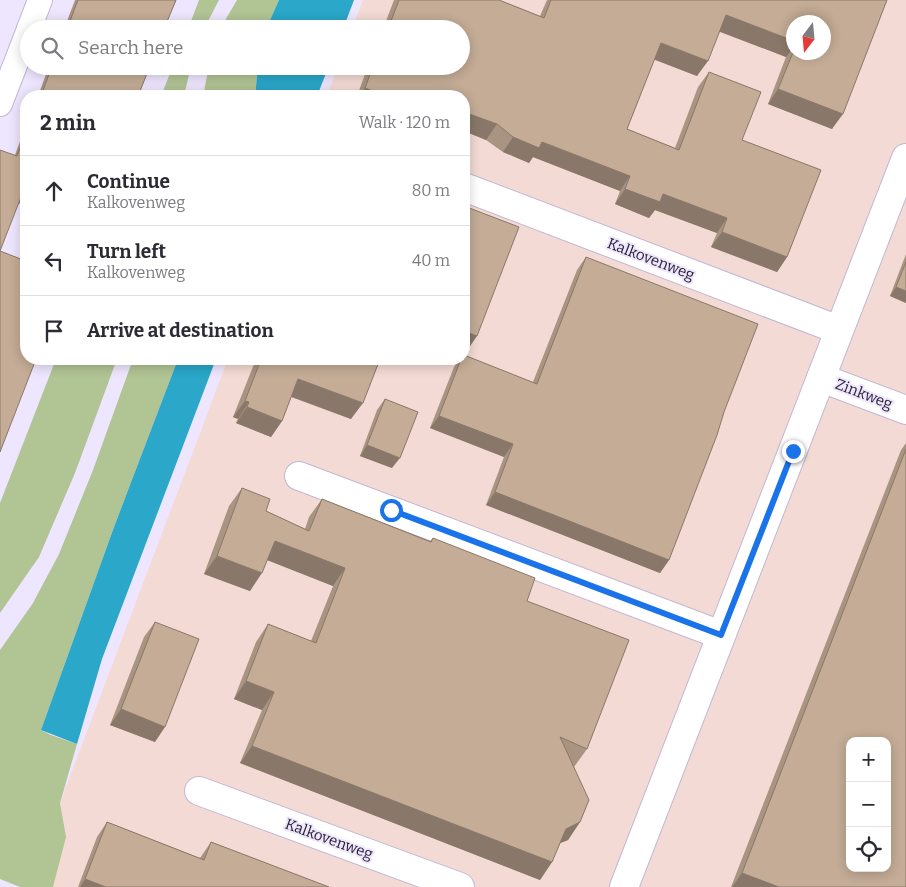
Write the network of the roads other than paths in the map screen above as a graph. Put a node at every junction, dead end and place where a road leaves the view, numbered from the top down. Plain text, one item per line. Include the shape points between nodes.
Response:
1 (40, 0) edge
2 (32, 20) edge
3 (20, 52) edge
4 (0, 104) edge
5 (906, 158) edge
6 (470, 189) edge
7 (839, 330) junction
8 (821, 378) junction
9 (906, 410) edge
10 (299, 476) dead end
11 (721, 635) junction
12 (199, 791) dead end
13 (460, 887) edge
14 (624, 887) edge

1 - 2 street
3 - 4 street
5 - 7 street
6 - 7 street, Kalkovenweg
7 - 8 street
8 - 9 street, Zinkweg
8 - 11 street
10 - 11 street
11 - 14 street
12 - 13 street, Kalkovenweg

